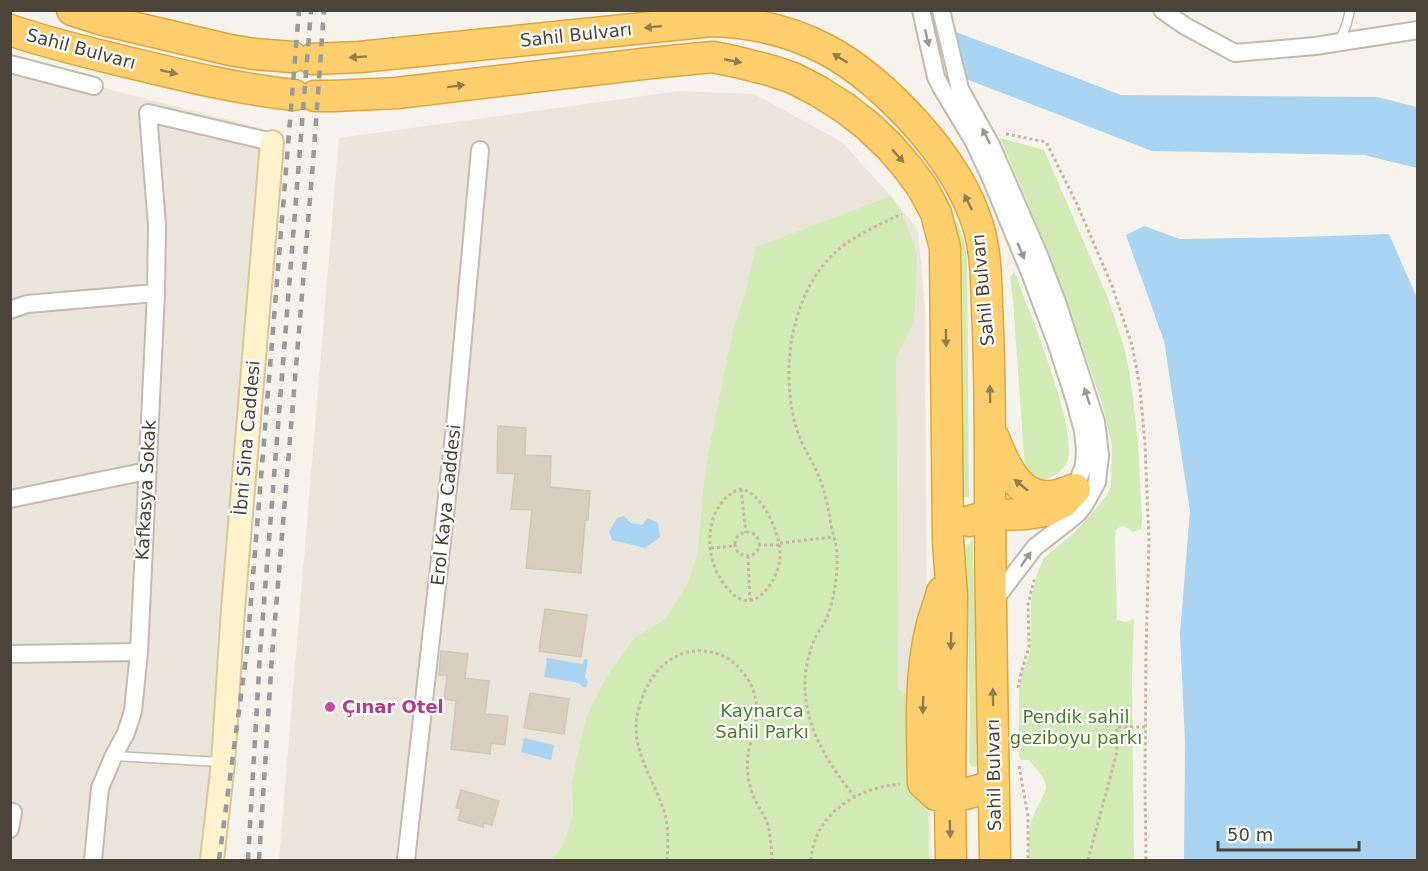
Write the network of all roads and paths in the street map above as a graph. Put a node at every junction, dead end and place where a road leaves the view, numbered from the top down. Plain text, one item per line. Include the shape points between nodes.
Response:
1 (72, 10) edge
2 (921, 10) edge
3 (941, 10) edge
4 (1162, 10) edge
5 (1350, 10) edge
6 (10, 30) edge
7 (1418, 30) edge
8 (1339, 42) junction
9 (10, 64) edge
10 (94, 86) dead end
11 (148, 113) joint
12 (272, 142) joint
13 (480, 150) dead end
14 (902, 214) dead end
15 (156, 293) junction
16 (10, 310) edge
17 (990, 428) junction
18 (147, 471) junction
19 (741, 489) junction
20 (1075, 489) junction
21 (10, 499) edge
22 (990, 515) junction
23 (746, 533) junction
24 (948, 533) junction
25 (834, 537) junction
26 (779, 544) junction
27 (758, 545) junction
28 (735, 546) junction
29 (711, 548) junction
30 (748, 556) junction
31 (950, 566) junction
32 (750, 600) junction
33 (991, 606) junction
34 (139, 652) junction
35 (10, 654) edge
36 (1145, 727) dead end
37 (114, 756) junction
38 (223, 763) junction
39 (922, 783) junction
40 (994, 786) junction
41 (855, 797) junction
42 (950, 798) junction
43 (14, 812) dead end
44 (10, 829) edge
45 (93, 861) edge
46 (212, 861) edge
47 (406, 861) edge
48 (667, 861) edge
49 (772, 861) edge
50 (811, 861) edge
51 (951, 861) edge
52 (996, 861) edge
53 (1088, 861) edge

17 -> 1 highway, Sahil Bulvarı via 984,254 974,213 924,133 879,86 830,51 787,33 712,21 360,57 302,58 230,50
2 -> 20 street via 941,87 989,174 1057,345 1083,431 1084,465
33 -> 3 street via 1035,547 1085,504 1097,482 1100,455 1096,422 1057,302 996,156 960,89
4 - 8 street via 1235,53
5 - 8 lane
6 -> 24 highway, Sahil Bulvarı via 179,74 258,91 304,95 398,93 713,57 769,70 818,91 845,108 890,147 909,168 936,213 945,248
7 - 8 street
9 - 10 street
11 - 12 street, İbni Sina Caddesi
11 - 15 street, Kafkasya Sokak via 157,225
12 - 38 street, İbni Sina Caddesi
13 - 47 street, Erol Kaya Caddesi via 455,426
14 - 25 path via 839,249 824,266 805,296 789,353 792,411 799,437 828,502
15 - 16 street via 27,304
15 - 18 street, Kafkasya Sokak
20 -> 17 highway via 1045,496 1022,488 1006,467
17 - 22 highway, Sahil Bulvarı
18 - 21 street
18 - 34 street, Kafkasya Sokak
19 - 23 path
19 - 26 path via 765,509
19 - 29 path via 728,496 718,509 712,524
20 - 22 highway via 1063,502 1045,512
22 - 24 highway via 965,522
22 - 33 highway, Sahil Bulvarı
23 - 27 path via 754,536
23 - 28 path via 737,537
24 - 31 highway, Sahil Bulvarı
25 - 26 path
25 - 41 path via 837,554 833,592 808,660 806,697 811,726 820,746
26 - 27 path
26 - 32 path via 775,575 767,590
27 - 30 path via 755,553
28 - 29 path
28 - 30 path via 740,554
29 - 32 path via 715,568 725,586 739,598
30 - 32 path
31 -> 39 highway via 931,627 924,674
31 -> 42 highway, Sahil Bulvarı
40 -> 33 highway, Sahil Bulvarı
34 - 35 street
34 - 37 street, Kafkasya Sokak via 133,711
36 - 53 path via 1117,727 1117,752
37 - 38 lane
37 - 45 street, Kafkasya Sokak via 100,788
38 - 46 street, İbni Sina Caddesi
39 - 41 path via 887,786
39 - 42 highway via 936,795
40 - 42 highway
40 - 52 highway, Sahil Bulvarı
41 - 50 path via 828,818 816,838
42 -> 51 highway, Sahil Bulvarı
43 - 44 street
48 - 49 path via 668,824 640,753 636,724 643,693 654,675 669,660 693,651 714,653 733,662 746,675 755,696 757,719 747,768 750,789 767,822

